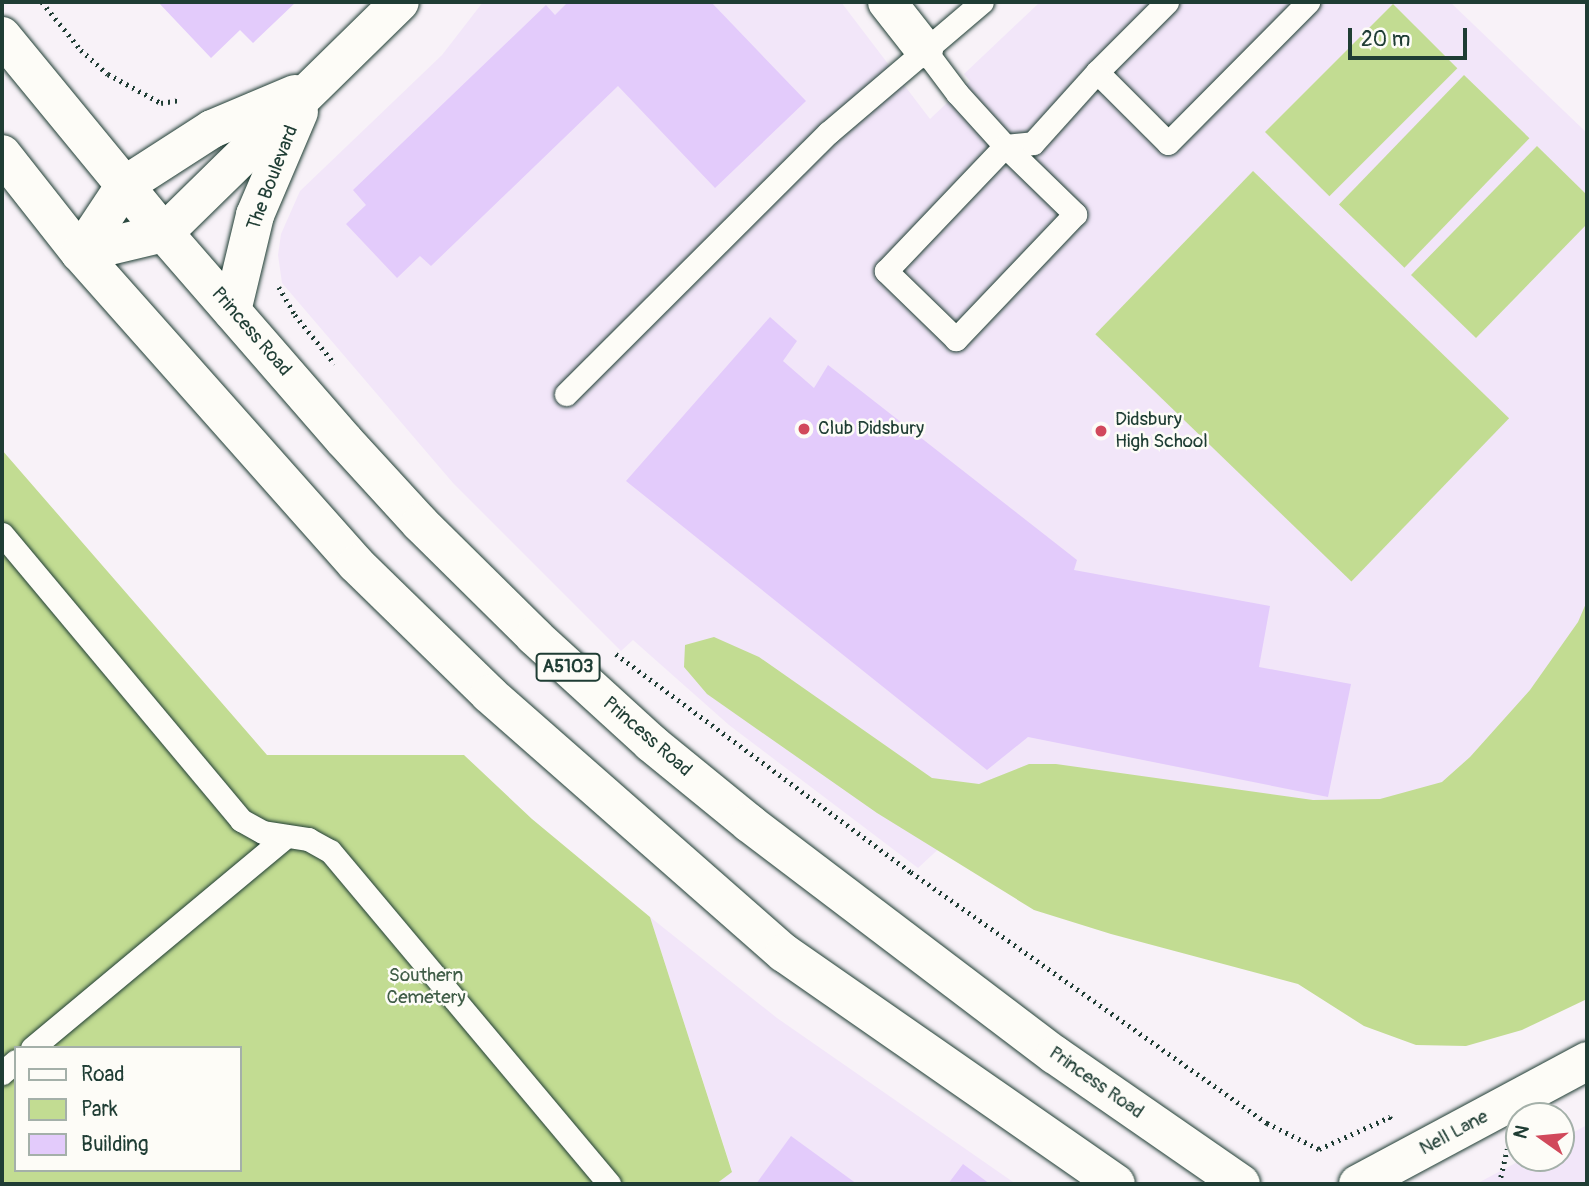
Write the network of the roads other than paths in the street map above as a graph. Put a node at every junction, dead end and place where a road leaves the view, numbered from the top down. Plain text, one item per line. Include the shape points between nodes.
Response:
1 (400, 2) edge
2 (887, 2) edge
3 (982, 2) edge
4 (1167, 2) edge
5 (1308, 2) edge
6 (2, 36) edge
7 (923, 49) junction
8 (1097, 72) junction
9 (310, 87) junction
10 (1006, 146) junction
11 (2, 154) edge
12 (125, 185) junction
13 (164, 233) junction
14 (80, 253) junction
15 (232, 311) junction
16 (566, 394) dead end
17 (2, 534) edge
18 (286, 836) junction
19 (34, 1046) edge
20 (1587, 1061) edge
21 (1106, 1180) edge
22 (609, 1184) edge
23 (1241, 1184) edge
24 (1358, 1184) edge

1 - 9 main road, The Boulevard
2 - 7 main road
3 - 7 lane
4 - 8 lane
5 - 8 lane via 1168,143
6 - 12 main road, Princess Road / A5103
7 - 10 lane
7 - 16 lane via 828,133
8 - 10 lane via 1033,143
9 - 12 main road, The Boulevard via 212,129
9 - 13 main road, The Boulevard
9 - 15 main road, The Boulevard via 255,215
10 - 10 lane via 1075,214 956,339 886,271
11 - 14 main road
12 - 13 main road, Princess Road / A5103
12 - 14 main road
13 - 14 main road
13 - 15 main road, Princess Road / A5103
14 - 21 main road via 356,564 510,713 784,953
15 - 23 main road, Princess Road / A5103 via 420,523 651,743 1055,1055
17 - 18 lane via 241,820 263,832
18 - 19 lane
18 - 22 lane via 308,839 330,851
20 - 24 main road, Nell Lane

